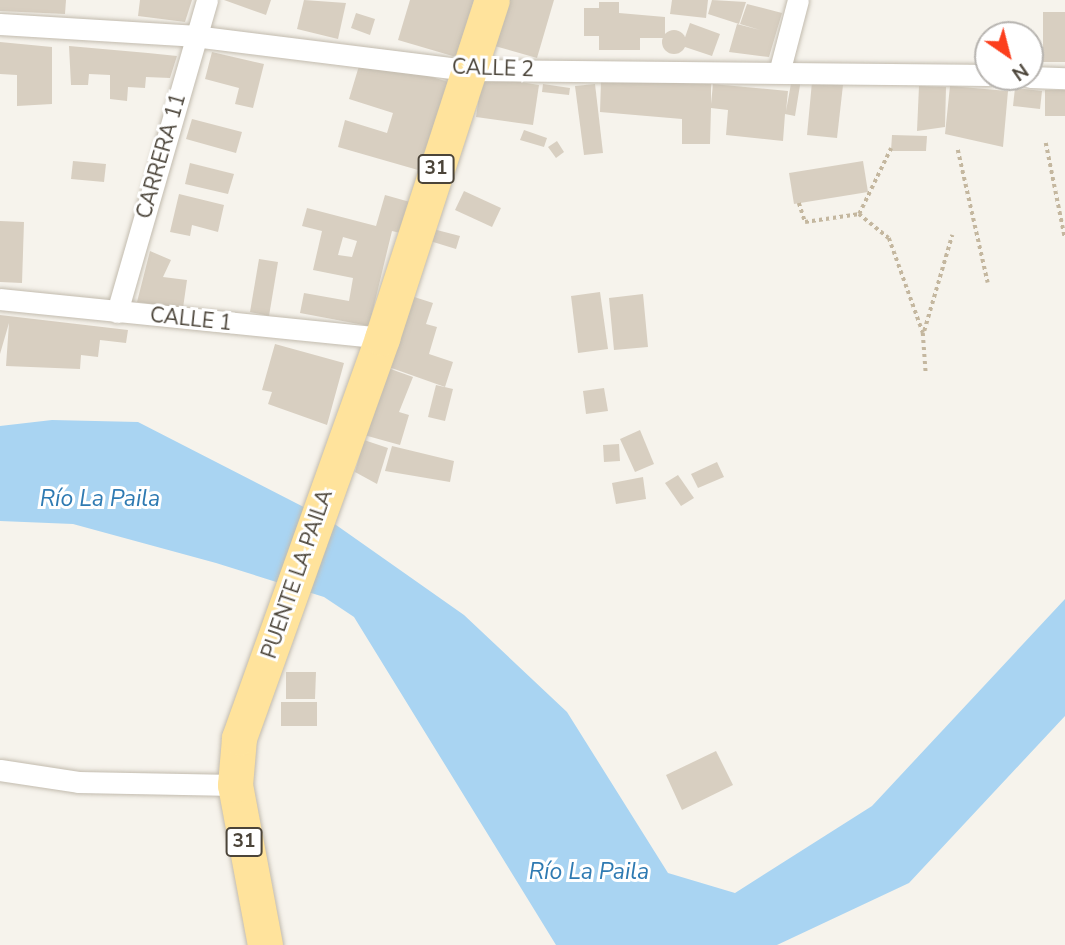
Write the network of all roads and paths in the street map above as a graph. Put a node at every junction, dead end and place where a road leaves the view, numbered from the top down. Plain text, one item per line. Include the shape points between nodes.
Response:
1 (207, 0) edge
2 (492, 0) edge
3 (798, 0) edge
4 (0, 24) edge
5 (194, 36) junction
6 (780, 69) junction
7 (468, 70) junction
8 (974, 75) edge
9 (1044, 77) edge
10 (1065, 78) edge
11 (1046, 143) dead end
12 (891, 148) dead end
13 (958, 150) dead end
14 (799, 203) dead end
15 (859, 214) junction
16 (952, 235) dead end
17 (1065, 238) edge
18 (988, 284) dead end
19 (0, 299) edge
20 (117, 312) junction
21 (923, 333) junction
22 (382, 338) junction
23 (926, 375) dead end
24 (0, 770) edge
25 (235, 785) junction
26 (265, 945) edge

1 - 5 street, CARRERA 11
2 - 7 main road, 31
3 - 6 street
4 - 5 street, CALLE 2
5 - 7 street, CALLE 2
5 - 20 street, CARRERA 11
6 - 7 street, CALLE 2
6 - 8 street, CALLE 2
7 - 22 main road, 31
9 - 10 street
11 - 17 path
12 - 15 path
13 - 18 path
14 - 15 path via 805,222
15 - 21 path via 889,238
16 - 21 path
19 - 20 street, CALLE 1
20 - 22 street, CALLE 1
21 - 23 path
22 - 25 main road, PUENTE LA PAILA / 31 via 239,738
24 - 25 street via 78,782
25 - 26 main road, 31

